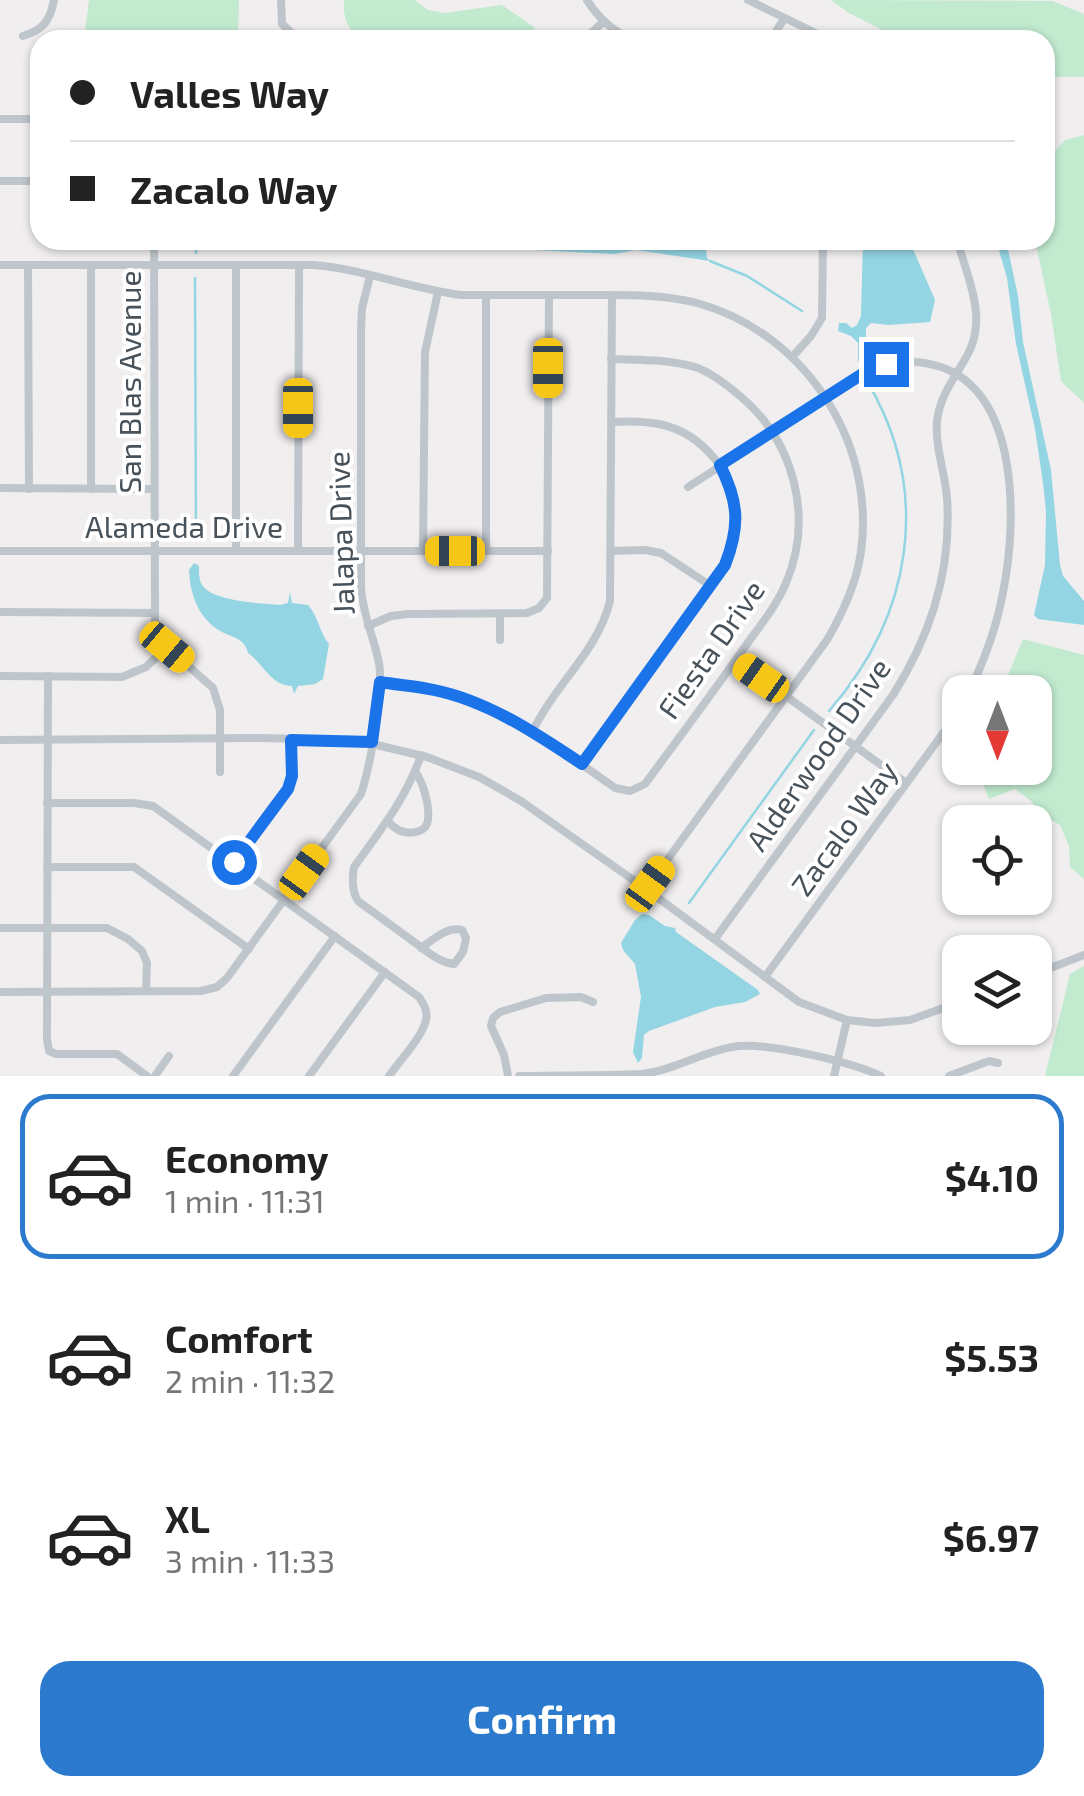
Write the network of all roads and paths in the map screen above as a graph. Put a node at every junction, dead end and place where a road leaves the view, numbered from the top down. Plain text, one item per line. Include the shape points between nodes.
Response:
1 (54, 0) edge
2 (281, 0) edge
3 (587, 0) edge
4 (748, 0) edge
5 (784, 18) junction
6 (604, 22) junction
7 (37, 30) edge
8 (288, 30) edge
9 (595, 30) edge
10 (614, 30) edge
11 (777, 30) edge
12 (809, 30) edge
13 (30, 33) edge
14 (23, 36) dead end
15 (0, 119) edge
16 (30, 119) edge
17 (30, 181) edge
18 (0, 182) edge
19 (154, 250) edge
20 (823, 250) edge
21 (959, 250) edge
22 (28, 265) junction
23 (0, 266) edge
24 (91, 266) junction
25 (154, 266) junction
26 (236, 266) junction
27 (299, 266) junction
28 (370, 276) junction
29 (438, 292) junction
30 (486, 295) junction
31 (548, 295) junction
32 (612, 295) junction
33 (793, 356) junction
34 (611, 359) junction
35 (957, 372) junction
36 (827, 398) junction
37 (612, 422) junction
38 (773, 432) junction
39 (720, 465) junction
40 (688, 487) dead end
41 (0, 488) edge
42 (29, 488) junction
43 (91, 489) junction
44 (154, 489) junction
45 (236, 550) junction
46 (548, 550) junction
47 (611, 550) junction
48 (0, 551) edge
49 (153, 551) junction
50 (298, 551) junction
51 (361, 551) junction
52 (423, 551) junction
53 (486, 551) junction
54 (712, 586) junction
55 (0, 612) edge
56 (154, 613) junction
57 (500, 614) junction
58 (368, 626) junction
59 (500, 640) dead end
60 (167, 647) junction
61 (736, 660) junction
62 (976, 675) edge
63 (0, 676) edge
64 (48, 676) junction
65 (380, 682) junction
66 (786, 696) junction
67 (533, 730) junction
68 (942, 732) edge
69 (47, 739) junction
70 (220, 739) junction
71 (0, 740) edge
72 (291, 740) junction
73 (372, 742) junction
74 (856, 745) junction
75 (420, 755) junction
76 (582, 764) junction
77 (415, 771) junction
78 (220, 772) dead end
79 (906, 783) junction
80 (47, 803) junction
81 (387, 821) junction
82 (234, 862) junction
83 (47, 866) junction
84 (646, 889) junction
85 (284, 899) junction
86 (0, 928) edge
87 (47, 928) junction
88 (335, 936) junction
89 (715, 940) junction
90 (421, 948) junction
91 (248, 949) junction
92 (1084, 955) edge
93 (1052, 967) edge
94 (385, 972) junction
95 (765, 977) junction
96 (146, 990) junction
97 (47, 991) junction
98 (0, 992) edge
99 (593, 1002) dead end
100 (942, 1009) edge
101 (847, 1020) junction
102 (169, 1056) dead end
103 (837, 1062) junction
104 (998, 1063) dead end
105 (147, 1076) edge
106 (154, 1076) edge
107 (233, 1076) edge
108 (310, 1076) edge
109 (389, 1076) edge
110 (508, 1076) edge
111 (519, 1076) edge
112 (834, 1076) edge
113 (881, 1076) edge
114 (948, 1076) edge

1 - 7 street
2 - 8 street
3 - 6 street
4 - 5 street
5 - 11 street
5 - 12 street
6 - 9 street
6 - 10 street
13 - 14 street
15 - 16 street
17 - 18 street
19 - 25 street, San Blas Avenue
20 - 33 street via 822,318
21 - 35 street, Alderwood Drive via 976,321
22 - 23 street
22 - 24 street
22 - 42 street
24 - 25 street
24 - 43 street
25 - 26 street
25 - 44 street, San Blas Avenue
26 - 27 street
26 - 45 street
27 - 28 street
27 - 50 street
28 - 29 street
28 - 51 street, Jalapa Drive via 361,329
29 - 30 street
29 - 52 street via 425,352
30 - 31 street
30 - 53 street
31 - 32 street
31 - 46 street
32 - 33 street via 720,310
32 - 34 street
33 - 36 street
34 - 37 street
34 - 38 street, Fiesta Drive via 698,368 739,395
35 - 36 street via 895,362 867,371
35 - 62 street via 992,412 1008,476 1004,592
35 - 74 street, Alderwood Drive via 937,424 948,516 933,614 906,676
36 - 38 street
36 - 66 street via 859,476 859,561 837,624
37 - 39 street via 672,428
37 - 47 street
38 - 39 street
38 - 61 street, Fiesta Drive via 792,474 797,540 781,593
39 - 40 street
39 - 54 street via 736,523
41 - 42 street
42 - 43 street
43 - 44 street
44 - 49 street, San Blas Avenue
45 - 49 street, Alameda Drive
45 - 50 street, Alameda Drive
46 - 53 street, Alameda Drive
46 - 57 street via 547,598 527,614
47 - 54 street via 661,553
47 - 67 street via 606,620
48 - 49 street, Alameda Drive
49 - 56 street, San Blas Avenue
50 - 51 street, Alameda Drive
51 - 52 street, Alameda Drive
51 - 58 street, Jalapa Drive
52 - 53 street, Alameda Drive
54 - 76 street
55 - 56 street
56 - 60 street, San Blas Avenue
57 - 58 street via 408,614
57 - 59 street
58 - 65 street, Jalapa Drive
60 - 64 street via 122,677
60 - 70 street, San Blas Avenue via 213,688
61 - 66 street
61 - 76 street, Fiesta Drive via 640,788 615,788
63 - 64 street
64 - 69 street
65 - 67 street, Fiesta Drive via 438,690
65 - 73 street, Jalapa Drive
66 - 74 street
66 - 84 street
67 - 76 street, Fiesta Drive
68 - 79 street, Zacalo Way
69 - 70 street
69 - 71 street
69 - 80 street
70 - 72 street
70 - 78 street, San Blas Avenue
72 - 73 street
72 - 82 street via 288,789
73 - 75 street
73 - 85 street, Jalapa Drive via 361,794
74 - 79 street
74 - 89 street, Alderwood Drive
75 - 77 street
75 - 84 street via 479,777
77 - 81 street
77 - 81 street via 429,821 416,832
79 - 95 street, Zacalo Way
80 - 82 street via 153,806
80 - 83 street
81 - 90 street via 354,866 355,896
82 - 85 street
83 - 87 street
83 - 91 street via 134,867
84 - 89 street
85 - 88 street
85 - 91 street, Jalapa Drive
86 - 87 street
87 - 96 street via 107,928 128,939 147,964
87 - 97 street
88 - 94 street
88 - 107 street
89 - 95 street
90 - 90 street via 454,964 466,938 455,928
91 - 96 street, Jalapa Drive via 217,987
92 - 93 street
94 - 108 street
94 - 109 street via 426,1008 419,1034
95 - 101 street via 799,1002
96 - 97 street, Jalapa Drive
97 - 98 street, Jalapa Drive
97 - 105 street via 49,1051 117,1054
99 - 110 street via 546,998 493,1018
100 - 101 street via 898,1022
101 - 103 street
102 - 106 street
103 - 111 street via 739,1046 640,1074
103 - 112 street
103 - 113 street
104 - 114 street

